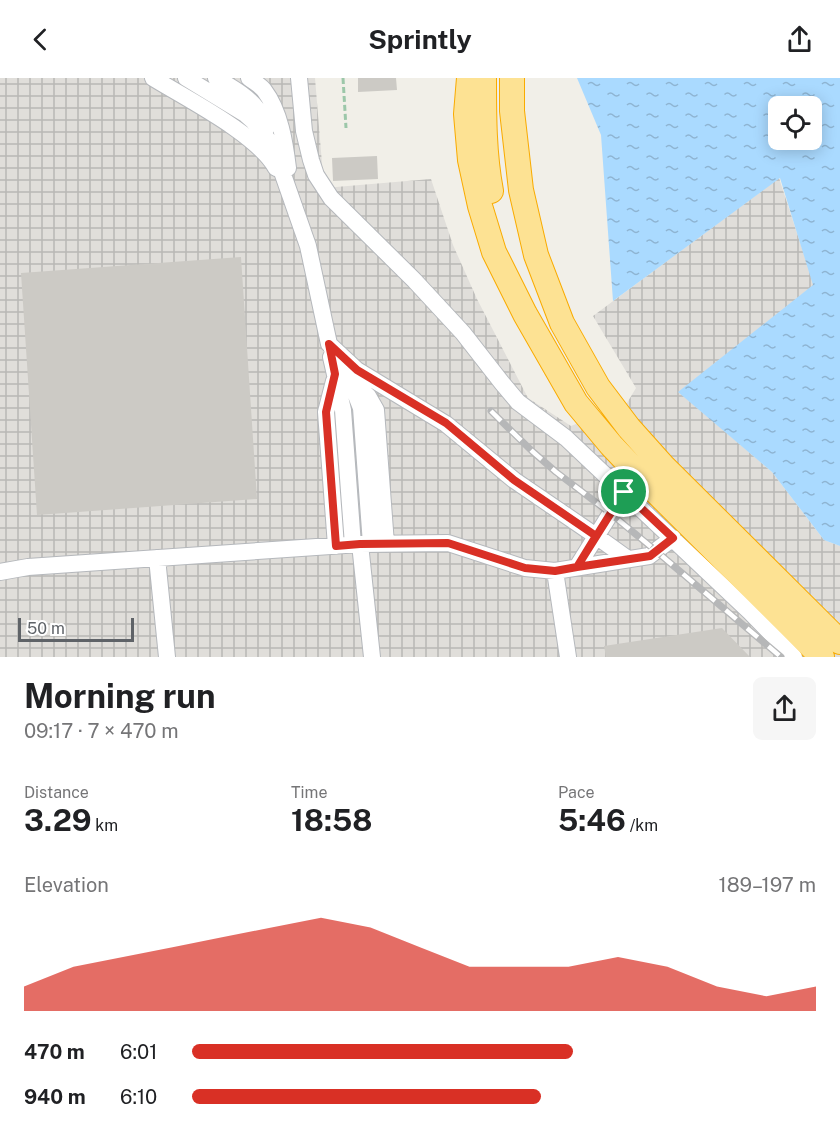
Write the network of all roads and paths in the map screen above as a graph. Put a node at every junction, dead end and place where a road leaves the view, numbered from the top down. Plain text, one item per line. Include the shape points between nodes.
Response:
1 (153, 78) edge
2 (186, 78) edge
3 (216, 78) edge
4 (249, 78) edge
5 (299, 78) edge
6 (343, 78) edge
7 (463, 78) edge
8 (469, 78) edge
9 (484, 78) edge
10 (512, 78) edge
11 (466, 114) junction
12 (346, 128) dead end
13 (273, 146) junction
14 (291, 195) junction
15 (525, 315) junction
16 (329, 344) junction
17 (343, 376) junction
18 (624, 492) junction
19 (596, 536) junction
20 (673, 538) junction
21 (361, 545) junction
22 (157, 558) junction
23 (628, 559) junction
24 (577, 567) junction
25 (555, 571) junction
26 (0, 572) edge
27 (840, 642) edge
28 (167, 657) edge
29 (372, 657) edge
30 (568, 657) edge
31 (794, 657) edge
32 (822, 657) edge

1 - 14 street via 257,146 273,163
2 - 13 street via 245,114
3 - 13 street via 252,102
4 - 14 street via 263,89 273,106 285,141
5 - 18 street via 304,131 316,175 331,198 463,333 518,402 566,438
6 - 12 path
7 - 11 highway
8 - 11 highway
9 - 15 highway via 487,170 497,222
10 - 27 highway via 521,190 536,255 562,323 598,387 663,466
11 - 15 highway via 470,160 483,215 494,252
13 - 14 street
14 - 16 street via 308,246
15 - 32 highway via 576,403 611,445
16 - 17 street
16 - 19 street via 357,370 446,423 514,480
17 - 21 street via 343,410
17 - 21 street via 368,396 376,410
18 - 19 street
18 - 20 street
19 - 23 street
19 - 24 street
20 - 23 street via 650,556
20 - 31 street
21 - 22 street
21 - 25 street via 448,543 525,568
21 - 29 street
22 - 26 street
22 - 28 street
23 - 24 street
24 - 25 street
25 - 30 street

